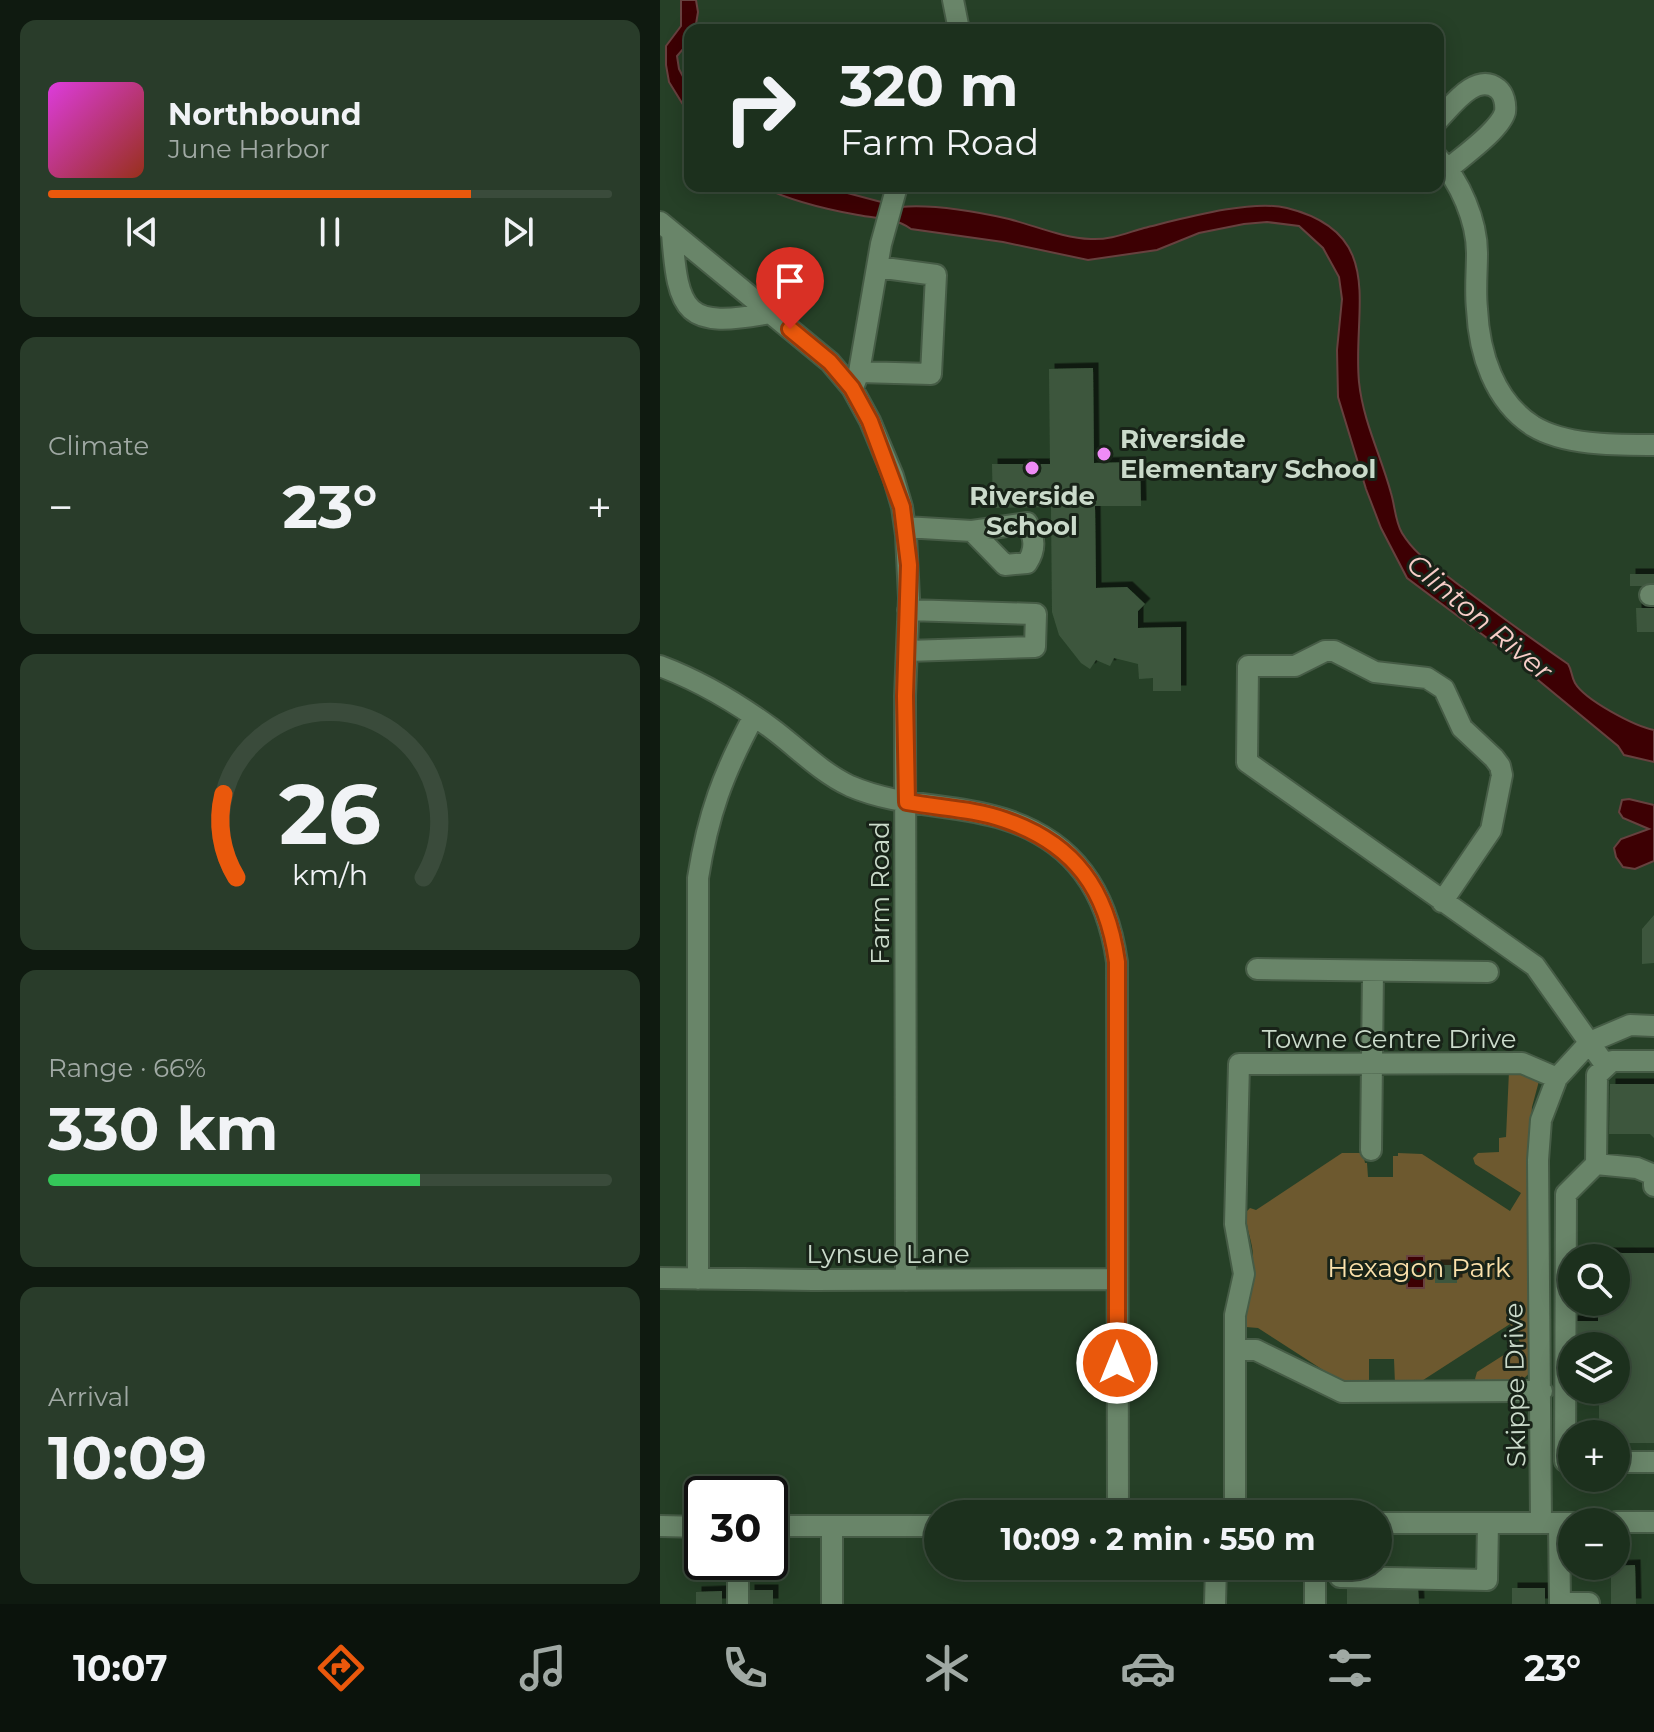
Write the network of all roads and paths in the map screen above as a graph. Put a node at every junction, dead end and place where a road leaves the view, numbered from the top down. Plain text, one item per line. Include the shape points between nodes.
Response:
1 (953, 0) edge
2 (958, 24) edge
3 (1444, 114) edge
4 (1444, 163) edge
5 (1444, 166) edge
6 (896, 192) edge
7 (666, 228) edge
8 (877, 267) junction
9 (770, 313) junction
10 (855, 380) junction
11 (1654, 445) edge
12 (905, 527) junction
13 (972, 531) dead end
14 (908, 610) junction
15 (907, 651) junction
16 (660, 666) edge
17 (754, 716) junction
18 (907, 802) junction
19 (1442, 902) junction
20 (1257, 969) dead end
21 (1373, 971) junction
22 (1488, 972) dead end
23 (1654, 1026) edge
24 (1590, 1042) junction
25 (1654, 1061) edge
26 (1370, 1063) junction
27 (1606, 1066) junction
28 (1557, 1078) junction
29 (1371, 1150) dead end
30 (1596, 1164) junction
31 (1654, 1186) edge
32 (1538, 1194) junction
33 (1566, 1194) junction
34 (660, 1278) edge
35 (698, 1279) junction
36 (1116, 1279) junction
37 (906, 1280) junction
38 (1235, 1350) junction
39 (1542, 1391) junction
40 (1569, 1420) edge
41 (1630, 1462) edge
42 (1654, 1462) edge
43 (1558, 1465) edge
44 (1542, 1469) junction
45 (1118, 1500) edge
46 (1235, 1500) edge
47 (1630, 1522) edge
48 (1654, 1522) edge
49 (1392, 1523) edge
50 (1488, 1523) junction
51 (1557, 1523) edge
52 (660, 1526) edge
53 (788, 1526) edge
54 (832, 1526) junction
55 (924, 1526) edge
56 (684, 1527) edge
57 (1392, 1578) edge
58 (738, 1580) edge
59 (1216, 1580) edge
60 (1315, 1580) edge
61 (1589, 1603) edge
62 (738, 1604) edge
63 (832, 1604) edge
64 (1215, 1604) edge
65 (1315, 1604) edge
66 (1560, 1604) edge

1 - 2 street
3 - 4 street via 1472,87 1485,84 1505,99 1496,127
5 - 11 street via 1470,213 1481,342 1489,372 1505,399 1534,426 1568,439
6 - 8 street
7 - 9 street, Farm Road
7 - 9 street via 683,301 700,316
8 - 10 street
8 - 10 street via 936,275 931,374
9 - 10 street, Farm Road
10 - 12 street, Farm Road via 893,476
12 - 13 street
12 - 14 street, Farm Road
14 - 15 street, Farm Road
14 - 15 street via 1036,614 1035,647
15 - 18 street, Farm Road
16 - 17 street
17 - 18 street via 847,784
17 - 35 street via 719,786 698,878
18 - 36 street via 1003,819 1044,836 1069,854 1105,909 1117,962
18 - 37 street, Farm Road
19 - 19 street via 1491,830 1502,775 1494,758 1462,728 1444,689 1427,678 1375,672 1334,651 1295,666 1248,666 1247,762
19 - 24 street via 1535,966
20 - 21 street
21 - 22 street
21 - 26 street
23 - 24 street, Skippe Drive via 1630,1025
24 - 27 street
24 - 28 street, Skippe Drive
25 - 27 street via 1612,1061
26 - 28 street, Towne Centre Drive via 1522,1063
26 - 29 street
26 - 38 street, Towne Centre Drive via 1239,1064 1235,1224 1244,1274 1235,1315
27 - 30 street via 1597,1075
28 - 32 street, Skippe Drive via 1541,1120
30 - 31 street via 1637,1168 1654,1175
30 - 33 street
32 - 33 street
32 - 39 street, Skippe Drive
33 - 40 street
34 - 35 street, Lynsue Lane
35 - 37 street, Lynsue Lane
36 - 37 street, Lynsue Lane
36 - 45 street
38 - 39 street via 1256,1350 1342,1392
38 - 46 street, Towne Centre Drive
39 - 44 street, Skippe Drive
41 - 42 street
43 - 44 street
44 - 51 street, Skippe Drive
47 - 48 street
49 - 50 street
50 - 51 street
50 - 57 street via 1487,1580
51 - 66 street, Skippe Drive
52 - 56 street
53 - 54 street
54 - 55 street
54 - 63 street
58 - 62 street
59 - 64 street
60 - 65 street
61 - 66 street

